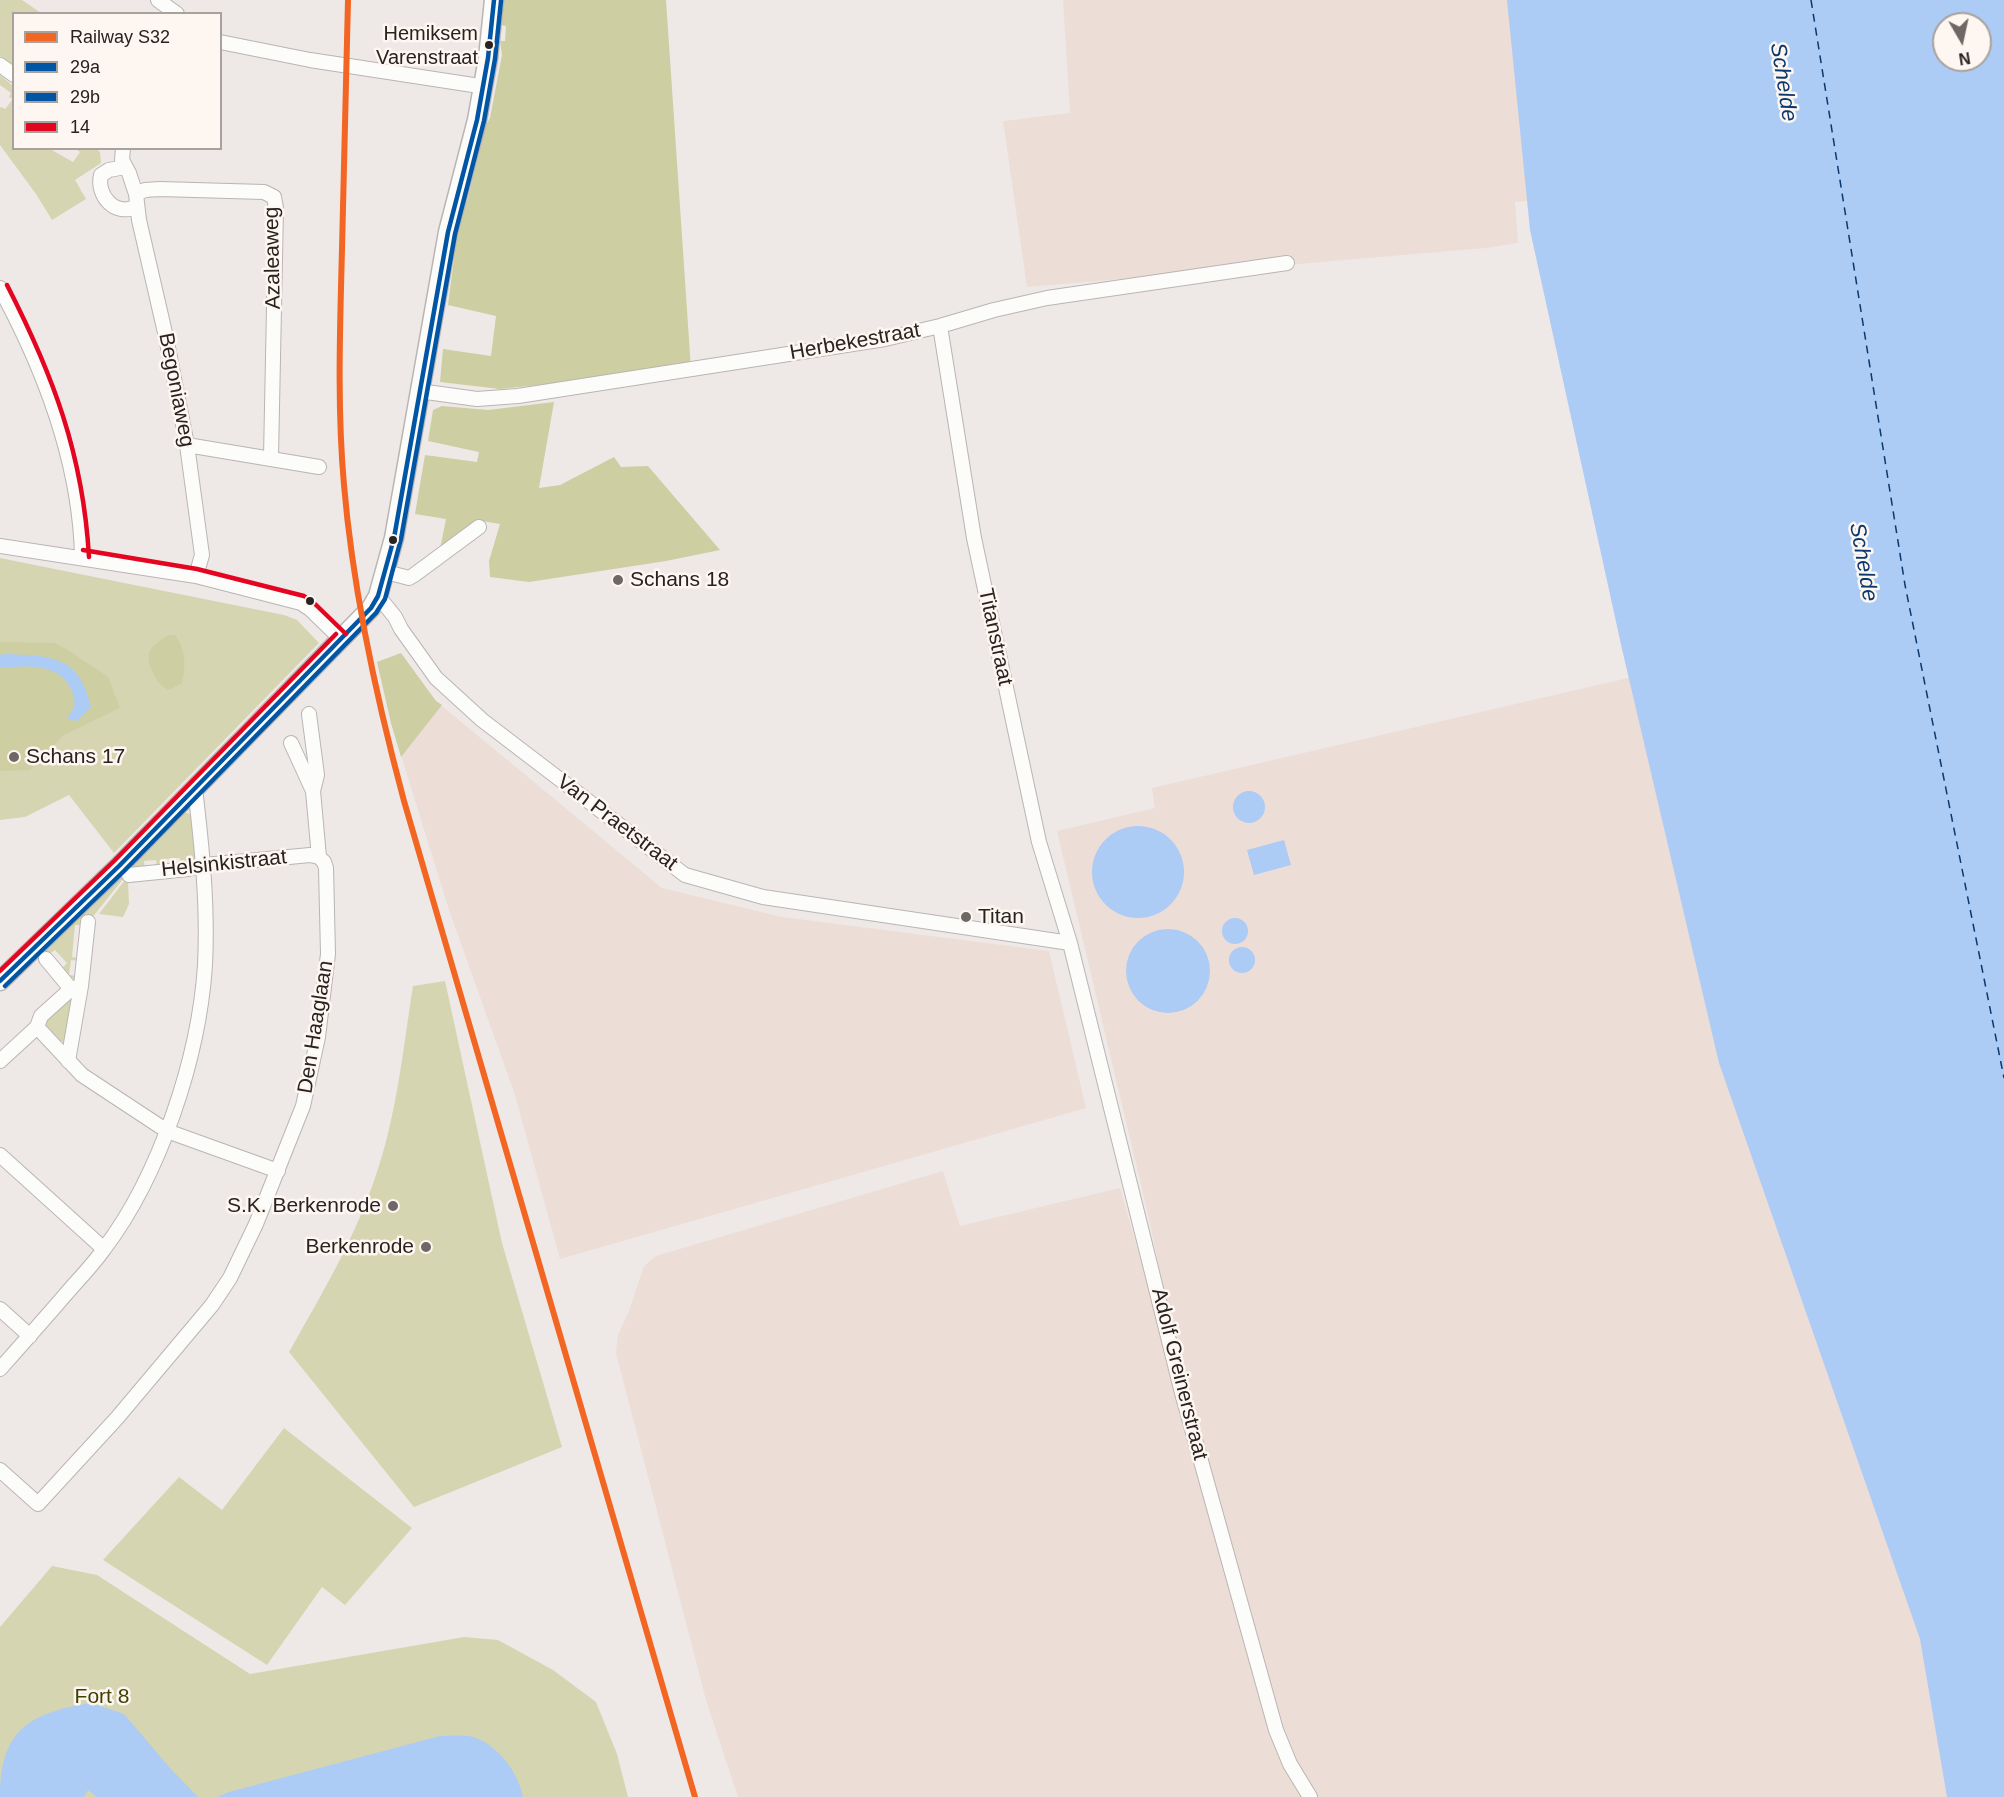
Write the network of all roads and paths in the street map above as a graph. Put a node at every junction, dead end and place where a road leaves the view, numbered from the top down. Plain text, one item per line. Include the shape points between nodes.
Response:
1 (159, 0) edge
2 (488, 0) edge
3 (494, 0) edge
4 (174, 12) edge
5 (222, 42) edge
6 (473, 85) junction
7 (123, 158) edge
8 (136, 200) junction
9 (448, 232) junction
10 (1287, 262) dead end
11 (0, 288) edge
12 (940, 326) junction
13 (419, 391) junction
14 (186, 445) junction
15 (271, 457) junction
16 (319, 467) dead end
17 (479, 527) dead end
18 (0, 546) edge
19 (82, 557) junction
20 (386, 572) junction
21 (196, 576) junction
22 (378, 596) junction
23 (341, 639) junction
24 (309, 714) dead end
25 (291, 743) dead end
26 (195, 788) junction
27 (314, 791) junction
28 (319, 857) junction
29 (204, 864) junction
30 (129, 874) dead end
31 (88, 922) dead end
32 (1070, 943) junction
33 (46, 959) dead end
34 (0, 981) edge
35 (76, 988) junction
36 (37, 1028) junction
37 (0, 1061) edge
38 (68, 1061) junction
39 (167, 1131) junction
40 (0, 1155) edge
41 (278, 1171) junction
42 (104, 1249) junction
43 (0, 1309) edge
44 (30, 1336) junction
45 (0, 1370) edge
46 (0, 1470) edge
47 (1310, 1797) edge

1 - 4 street
2 - 6 main road
3 - 9 main road via 477,120
5 - 6 street
6 - 9 main road
7 - 8 street, Begoniaweg
7 - 8 street via 101,175 101,189 117,209 131,209
8 - 14 street, Begoniaweg
8 - 15 street, Azaleaweg via 145,190 160,189 264,192 274,197
9 - 13 main road
10 - 12 street, Herbekestraat via 1047,298
11 - 19 street via 39,365 57,418 74,484
12 - 13 street, Herbekestraat via 885,339 518,396 477,399
12 - 32 street, Titanstraat via 974,537 1005,685 1039,842
13 - 20 main road
14 - 15 street
14 - 21 street, Begoniaweg via 202,555
15 - 16 street
17 - 20 street via 409,578
18 - 19 street
19 - 21 street
20 - 22 main road
21 - 23 street via 301,603
22 - 23 main road
22 - 32 street, Van Praetstraat via 436,678 482,720 685,875 763,897
23 - 26 main road
24 - 27 street, Den Haaglaan via 317,775
25 - 27 street, Den Haaglaan
26 - 29 street
26 - 34 main road
27 - 28 street, Den Haaglaan
28 - 29 street, Helsinkistraat
28 - 41 street, Den Haaglaan via 326,868 328,947 318,1037 303,1106
29 - 30 street, Helsinkistraat
29 - 39 street via 205,963 201,999 186,1070
31 - 35 street
32 - 47 street, Adolf Greinerstraat via 1182,1393 1276,1730
33 - 35 street
35 - 36 street via 41,1016
35 - 38 street
36 - 37 street
36 - 38 street
38 - 39 street via 82,1076
39 - 41 street
39 - 42 street via 132,1207
40 - 42 street
41 - 46 street, Den Haaglaan via 246,1246 212,1305 38,1504
42 - 44 street
43 - 44 street
44 - 45 street

